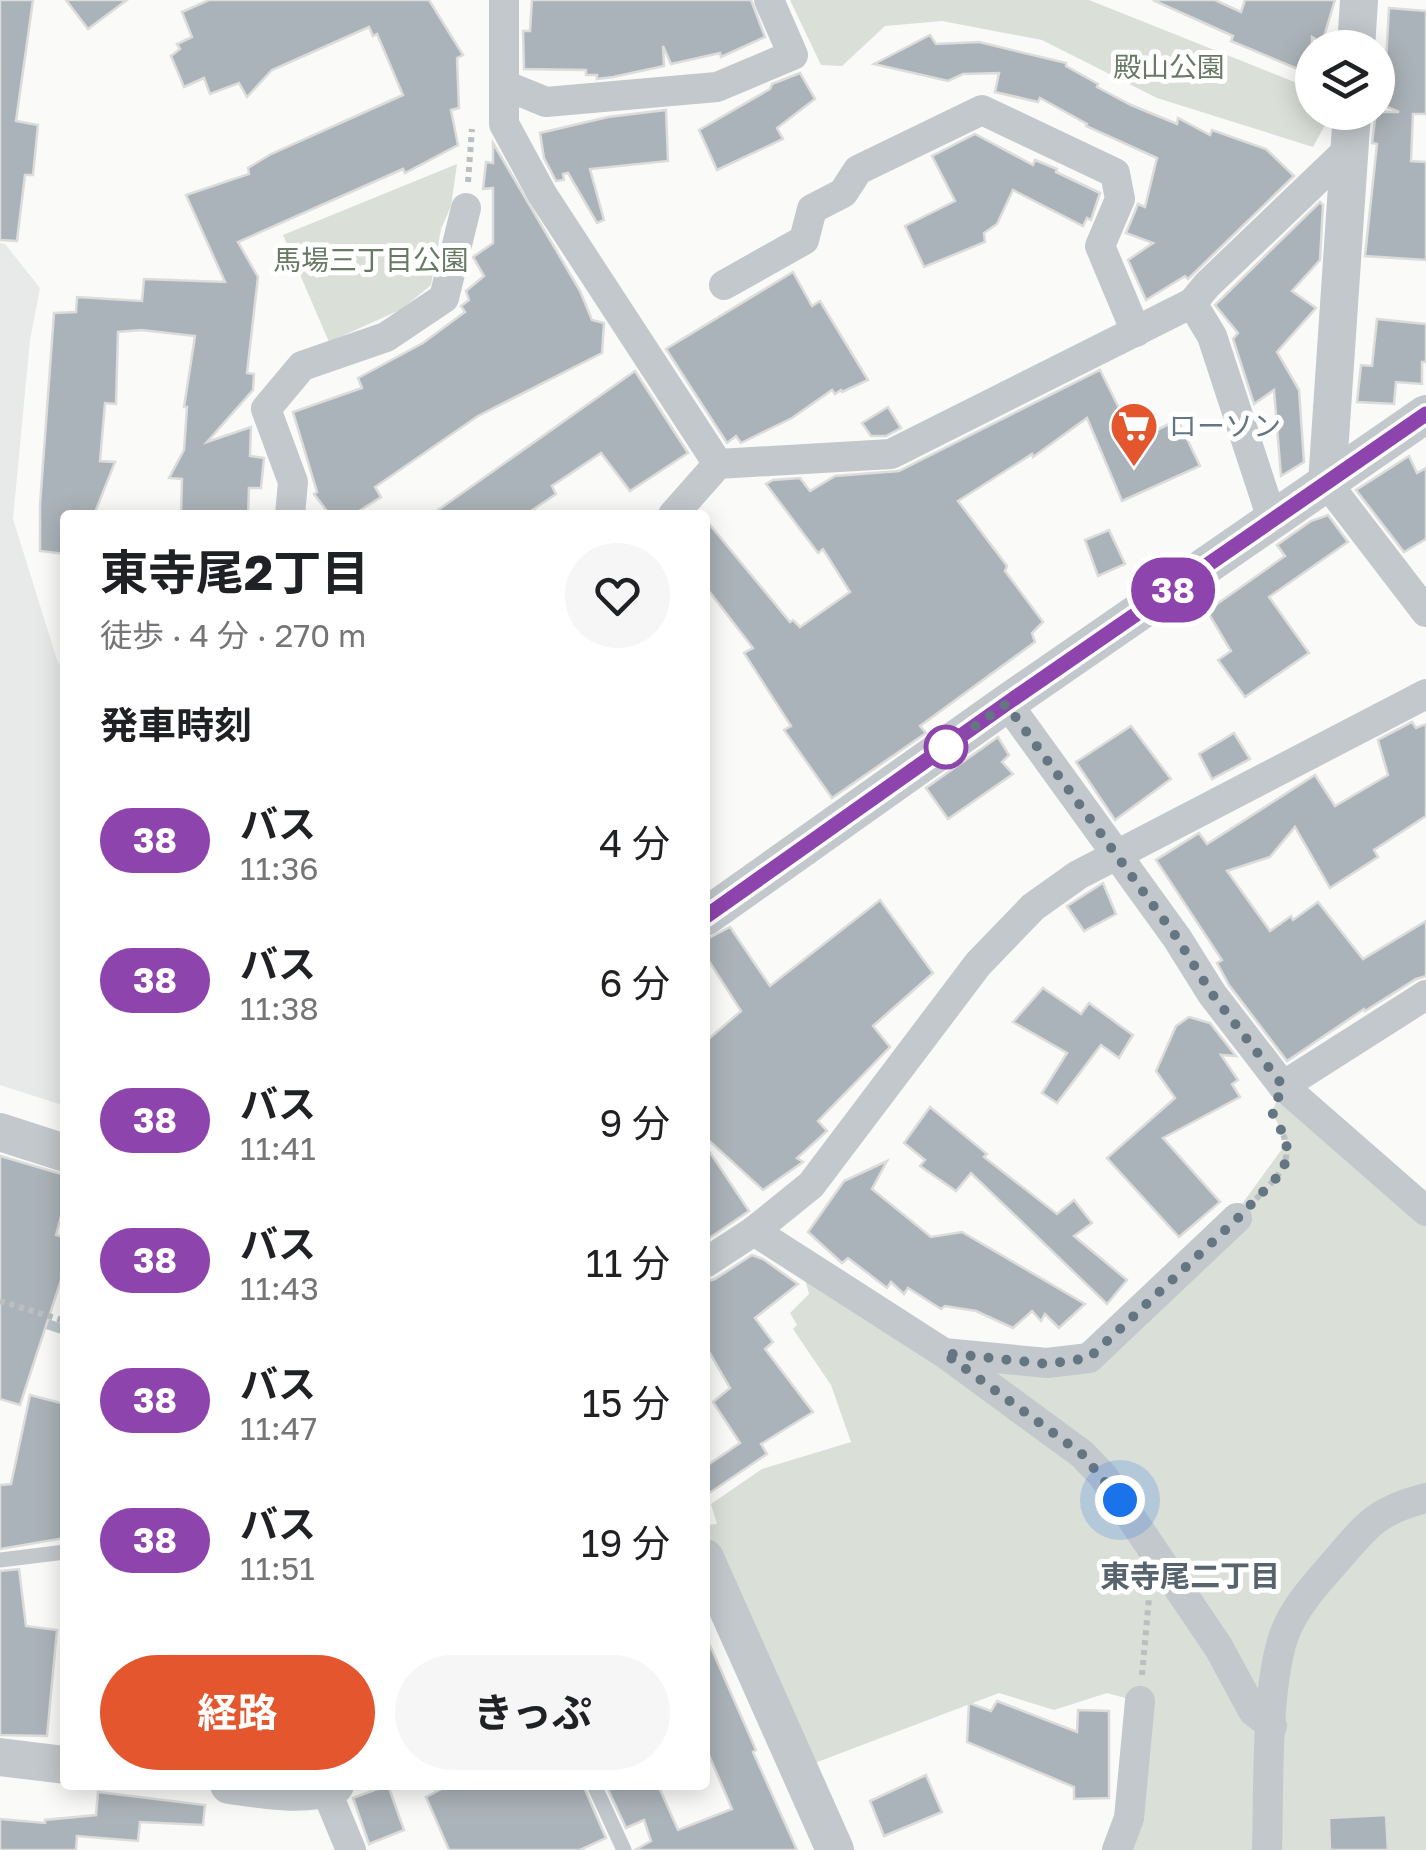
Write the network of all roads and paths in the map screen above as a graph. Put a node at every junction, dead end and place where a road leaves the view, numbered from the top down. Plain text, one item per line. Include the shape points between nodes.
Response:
1 (504, 0) edge
2 (769, 0) edge
3 (1359, 0) edge
4 (1357, 30) edge
5 (504, 84) junction
6 (1351, 130) edge
7 (466, 208) dead end
8 (737, 268) dead end
9 (1192, 303) junction
10 (1136, 332) junction
11 (1426, 414) edge
12 (718, 464) junction
13 (1327, 483) junction
14 (290, 510) edge
15 (678, 510) edge
16 (1273, 522) junction
17 (1426, 612) edge
18 (1426, 694) edge
19 (1006, 704) junction
20 (1116, 854) junction
21 (710, 914) edge
22 (1426, 995) edge
23 (1283, 1086) junction
24 (0, 1132) edge
25 (60, 1151) edge
26 (1426, 1211) edge
27 (1238, 1218) joint
28 (754, 1231) junction
29 (710, 1260) edge
30 (0, 1301) edge
31 (60, 1320) edge
32 (944, 1353) junction
33 (1426, 1498) edge
34 (1153, 1547) junction
35 (60, 1553) edge
36 (0, 1560) edge
37 (710, 1584) edge
38 (717, 1620) edge
39 (1140, 1701) joint
40 (1272, 1726) junction
41 (0, 1757) edge
42 (60, 1764) edge
43 (329, 1790) edge
44 (596, 1790) edge
45 (351, 1850) edge
46 (624, 1850) edge
47 (835, 1850) edge
48 (1116, 1850) edge
49 (1266, 1850) edge

1 - 5 street
2 - 5 street via 793,54 717,87 546,102
3 - 4 street
5 - 12 street via 504,124 542,194
6 - 9 street
6 - 13 street
7 - 14 street via 444,298 386,338 302,366 266,408 293,482
8 - 10 street via 804,240 812,210 843,192 858,170 982,110 1115,173 1120,199 1100,246
9 - 10 street
9 - 16 street via 1212,336
10 - 12 street via 891,454
11 - 13 street
12 - 15 street
13 - 16 street
13 - 17 street
16 - 19 street
18 - 20 street
19 - 20 street
19 - 21 street
20 - 23 street
20 - 28 street via 1033,907 978,964 810,1185
22 - 23 street
23 - 26 street
23 - 27 path via 1272,1112 1287,1142 1284,1170
24 - 25 street
27 - 32 street via 1089,1358 1047,1364
28 - 29 street
28 - 32 street
30 - 31 path
32 - 34 street via 1082,1454
33 - 40 street via 1369,1522 1303,1599 1286,1631
34 - 39 path
34 - 40 street via 1252,1710
35 - 36 lane
37 - 38 street
38 - 47 street
39 - 48 street via 1129,1818
40 - 49 street
41 - 42 street
43 - 45 street
44 - 46 lane

